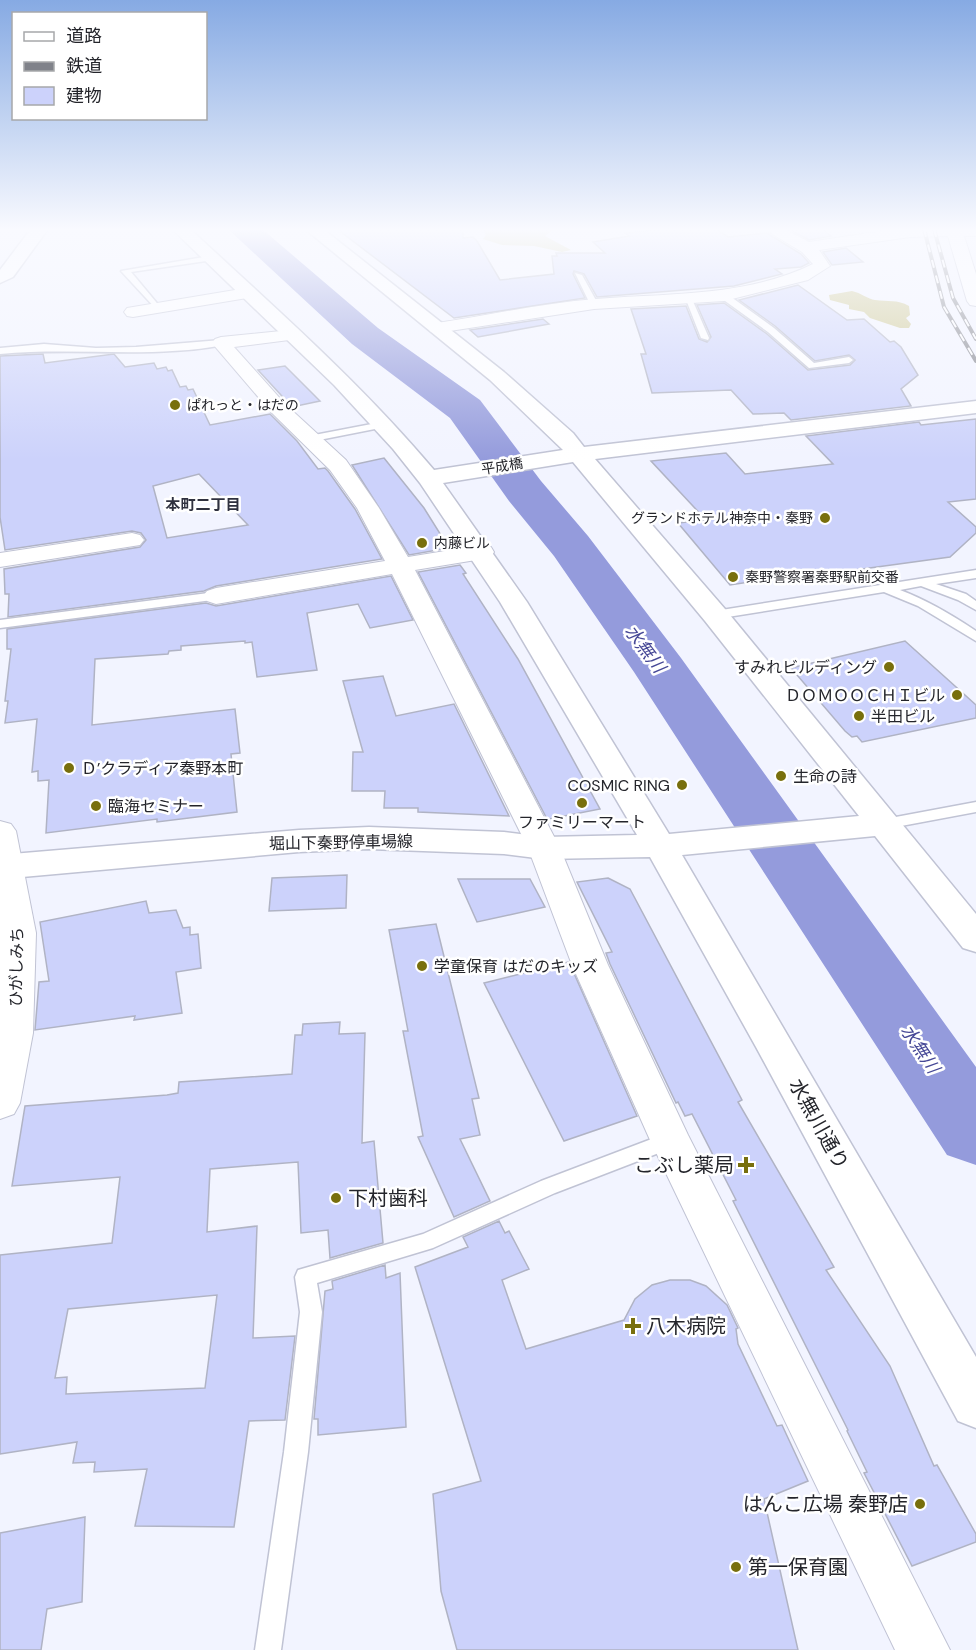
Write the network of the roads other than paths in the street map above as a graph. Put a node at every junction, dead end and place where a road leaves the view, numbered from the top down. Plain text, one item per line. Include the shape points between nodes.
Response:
1 (169, 306) edge
2 (261, 306) edge
3 (410, 306) edge
4 (581, 306) edge
5 (691, 306) edge
6 (738, 306) edge
7 (157, 308) joint
8 (133, 312) dead end
9 (438, 328) junction
10 (291, 335) junction
11 (705, 338) dead end
12 (221, 344) junction
13 (0, 351) edge
14 (849, 360) dead end
15 (976, 406) edge
16 (382, 424) junction
17 (309, 439) junction
18 (579, 453) junction
19 (438, 476) junction
20 (132, 540) dead end
21 (482, 552) junction
22 (0, 561) edge
23 (400, 565) junction
24 (976, 574) edge
25 (920, 582) junction
26 (884, 588) junction
27 (216, 596) joint
28 (976, 606) edge
29 (715, 615) junction
30 (0, 624) edge
31 (976, 637) edge
32 (976, 807) edge
33 (870, 826) junction
34 (0, 831) edge
35 (671, 845) junction
36 (544, 848) junction
37 (3, 867) edge
38 (976, 939) edge
39 (0, 1103) edge
40 (670, 1140) junction
41 (976, 1404) edge
42 (268, 1650) edge
43 (923, 1650) edge

1 - 7 street
2 - 10 street, 水無川通り
3 - 9 street
4 - 9 street
5 - 11 lane
6 - 14 lane via 812,366
7 - 8 street
9 - 18 street via 525,399
10 - 12 street
10 - 16 street, 水無川通り
12 - 13 lane via 136,350 44,347
12 - 17 street
15 - 18 street, 平成橋
16 - 17 lane
16 - 19 street, 水無川通り
17 - 23 street via 338,465
18 - 19 street, 平成橋
18 - 29 street
19 - 21 street, 水無川通り
20 - 22 street via 102,539
21 - 23 street
21 - 35 street, 水無川通り
23 - 27 street
23 - 36 street
24 - 25 lane
25 - 26 lane
25 - 28 lane
26 - 29 lane
26 - 31 lane via 940,611
27 - 30 lane
29 - 33 street
32 - 33 lane
33 - 35 street, 堀山下秦野停車場線
33 - 38 street
34 - 37 street, ひがしみち
35 - 36 street, 堀山下秦野停車場線
35 - 41 street, 水無川通り
36 - 37 street, 堀山下秦野停車場線 via 369,838
36 - 40 street via 590,965
37 - 39 street, ひがしみち via 19,933 14,1033
40 - 42 lane via 548,1187 426,1242 305,1277 311,1312
40 - 43 street

